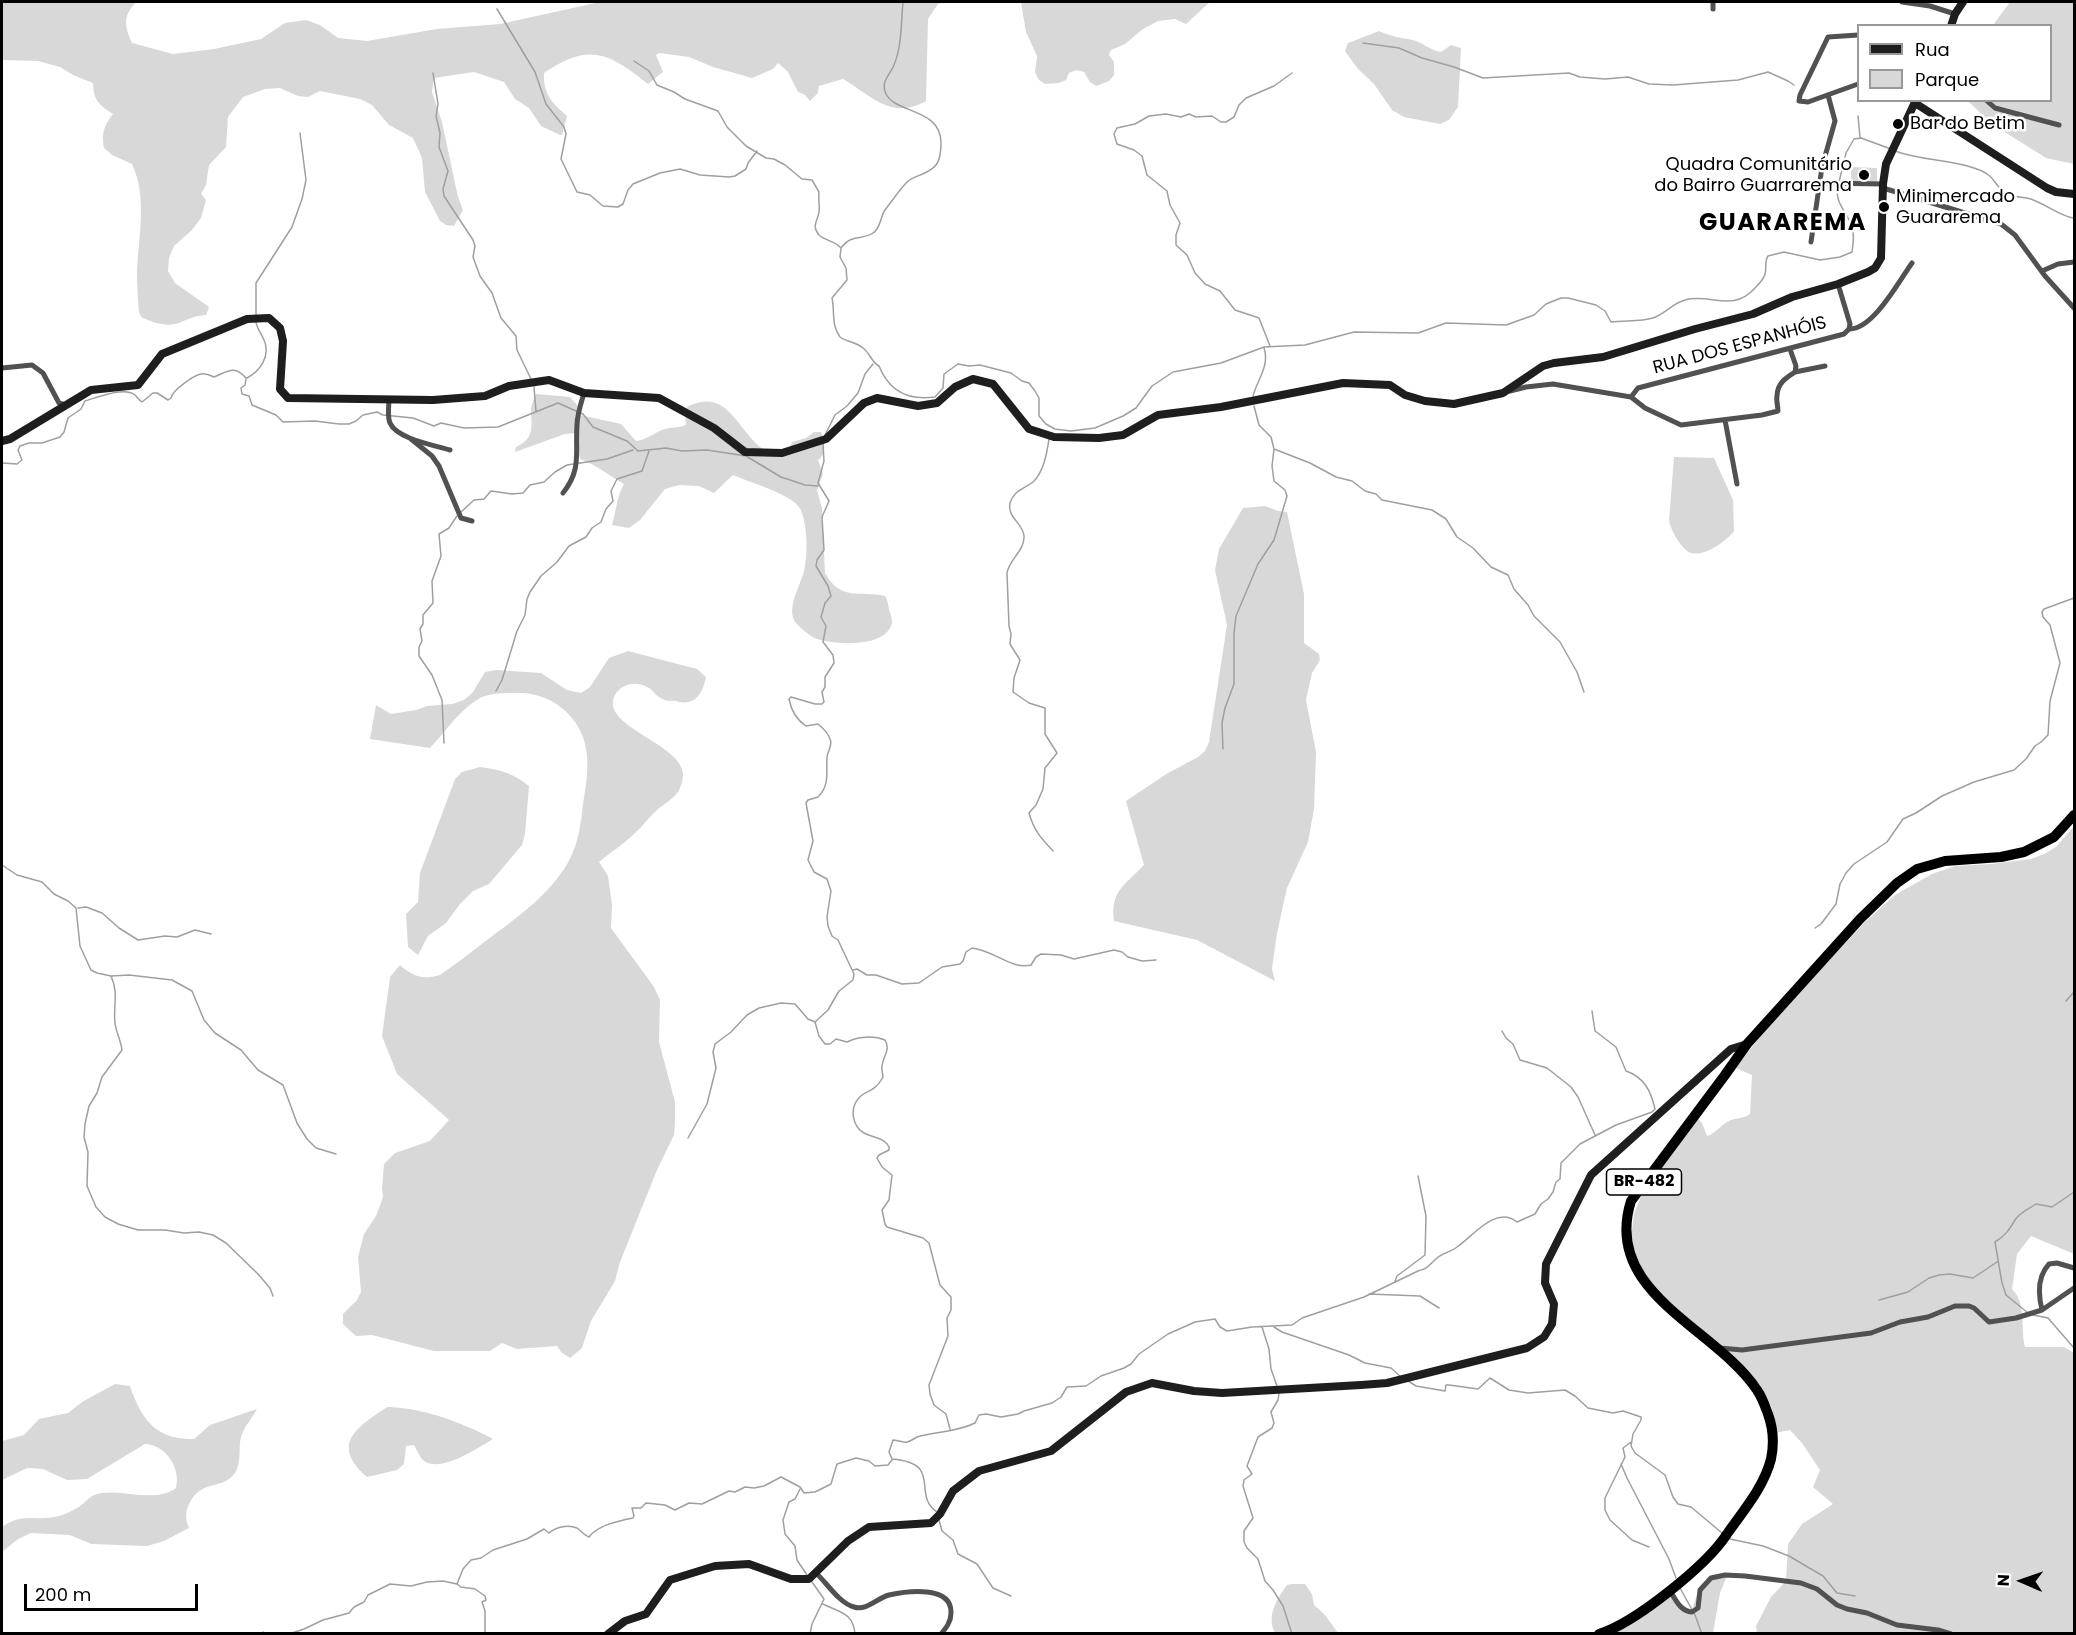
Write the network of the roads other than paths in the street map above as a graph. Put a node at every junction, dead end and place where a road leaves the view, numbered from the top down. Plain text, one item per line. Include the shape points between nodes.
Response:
1 (1713, 2) edge
2 (1902, 2) edge
3 (1964, 2) edge
4 (1713, 9) dead end
5 (1955, 14) junction
6 (1952, 24) edge
7 (1857, 35) edge
8 (1857, 84) edge
9 (1828, 95) junction
10 (1915, 102) edge
11 (1988, 102) edge
12 (2059, 125) dead end
13 (1820, 183) junction
14 (1883, 186) junction
15 (2074, 194) edge
16 (1811, 242) dead end
17 (2074, 262) edge
18 (1912, 263) dead end
19 (2042, 271) junction
20 (1839, 284) junction
21 (2074, 308) edge
22 (1849, 329) junction
23 (1790, 349) junction
24 (1825, 366) dead end
25 (2, 368) edge
26 (1796, 372) junction
27 (584, 393) junction
28 (1503, 393) junction
29 (1631, 397) junction
30 (389, 399) junction
31 (67, 405) junction
32 (1725, 420) junction
33 (411, 439) junction
34 (2, 441) edge
35 (450, 450) dead end
36 (1737, 484) dead end
37 (563, 493) dead end
38 (472, 520) dead end
39 (2074, 815) edge
40 (1747, 1044) junction
41 (2074, 1268) edge
42 (2074, 1288) edge
43 (2042, 1310) junction
44 (1716, 1348) junction
45 (816, 1573) junction
46 (1669, 1590) junction
47 (608, 1634) edge
48 (940, 1634) edge
49 (1599, 1634) edge
50 (1951, 1634) edge

1 - 4 street
2 - 5 street
3 - 5 street
5 - 6 street
7 - 9 street via 1828,38 1799,101
8 - 9 street
9 - 13 street via 1835,121
10 - 14 street via 1890,155
10 - 15 street via 2047,188
11 - 12 street via 1995,108
13 - 14 street
13 - 16 street
14 - 19 street via 2001,224 2015,235
14 - 20 street via 1881,258 1875,268
17 - 19 street
18 - 22 street via 1874,316 1860,327
19 - 21 street
20 - 22 street, RUA DOS ESPANHÓIS
20 - 28 street via 1612,355 1543,366
22 - 23 street, RUA DOS ESPANHÓIS via 1844,334
23 - 26 street
23 - 29 street, RUA DOS ESPANHÓIS via 1638,388
24 - 26 street
25 - 31 street via 32,365 43,373 59,403
26 - 32 street via 1780,385 1776,397 1778,411
27 - 28 street via 659,398 714,428 745,452 782,453 826,439 864,403 877,398 918,406 937,402 955,387 973,380 993,384 1029,429 1054,437 1124,435 1158,415 1343,383 1390,385 1425,400 1454,404
27 - 30 street via 549,380 509,386 485,396
27 - 37 street via 572,482
28 - 29 street via 1553,384
29 - 32 street via 1681,425
30 - 31 street via 288,398 280,389 280,328 269,318 258,318 162,354 138,385 91,390
30 - 33 street via 388,420
31 - 34 street
32 - 36 street
33 - 35 street
33 - 38 street via 439,466 462,518
39 - 40 highway, BR-482 via 2054,837 2024,852 1945,861 1906,876 1860,920
40 - 44 highway, BR-482 via 1637,1191 1628,1211 1627,1241 1641,1277 1664,1303
40 - 45 street via 1731,1048 1591,1175 1546,1264 1545,1283 1554,1304 1552,1324 1544,1337 1527,1348 1388,1383 1222,1393 1152,1383 1126,1392 1051,1451 979,1471 953,1491 930,1523 869,1527 848,1541
41 - 43 street via 2052,1263 2044,1269
42 - 43 street
43 - 44 street via 1989,1322 1974,1308 1954,1306 1871,1333 1742,1350
44 - 46 highway, BR-482 via 1747,1377 1761,1397 1770,1421 1771,1458 1759,1487 1721,1543
45 - 47 street via 809,1579 791,1579 749,1564 715,1566 670,1580 646,1614 625,1621
45 - 48 street via 856,1608 897,1594 941,1594 949,1602 951,1613
46 - 49 highway, BR-482 via 1629,1620
46 - 50 street via 1680,1606 1692,1612 1698,1608 1700,1590 1711,1578 1725,1575 1789,1581 1817,1589 1847,1609 1897,1625

